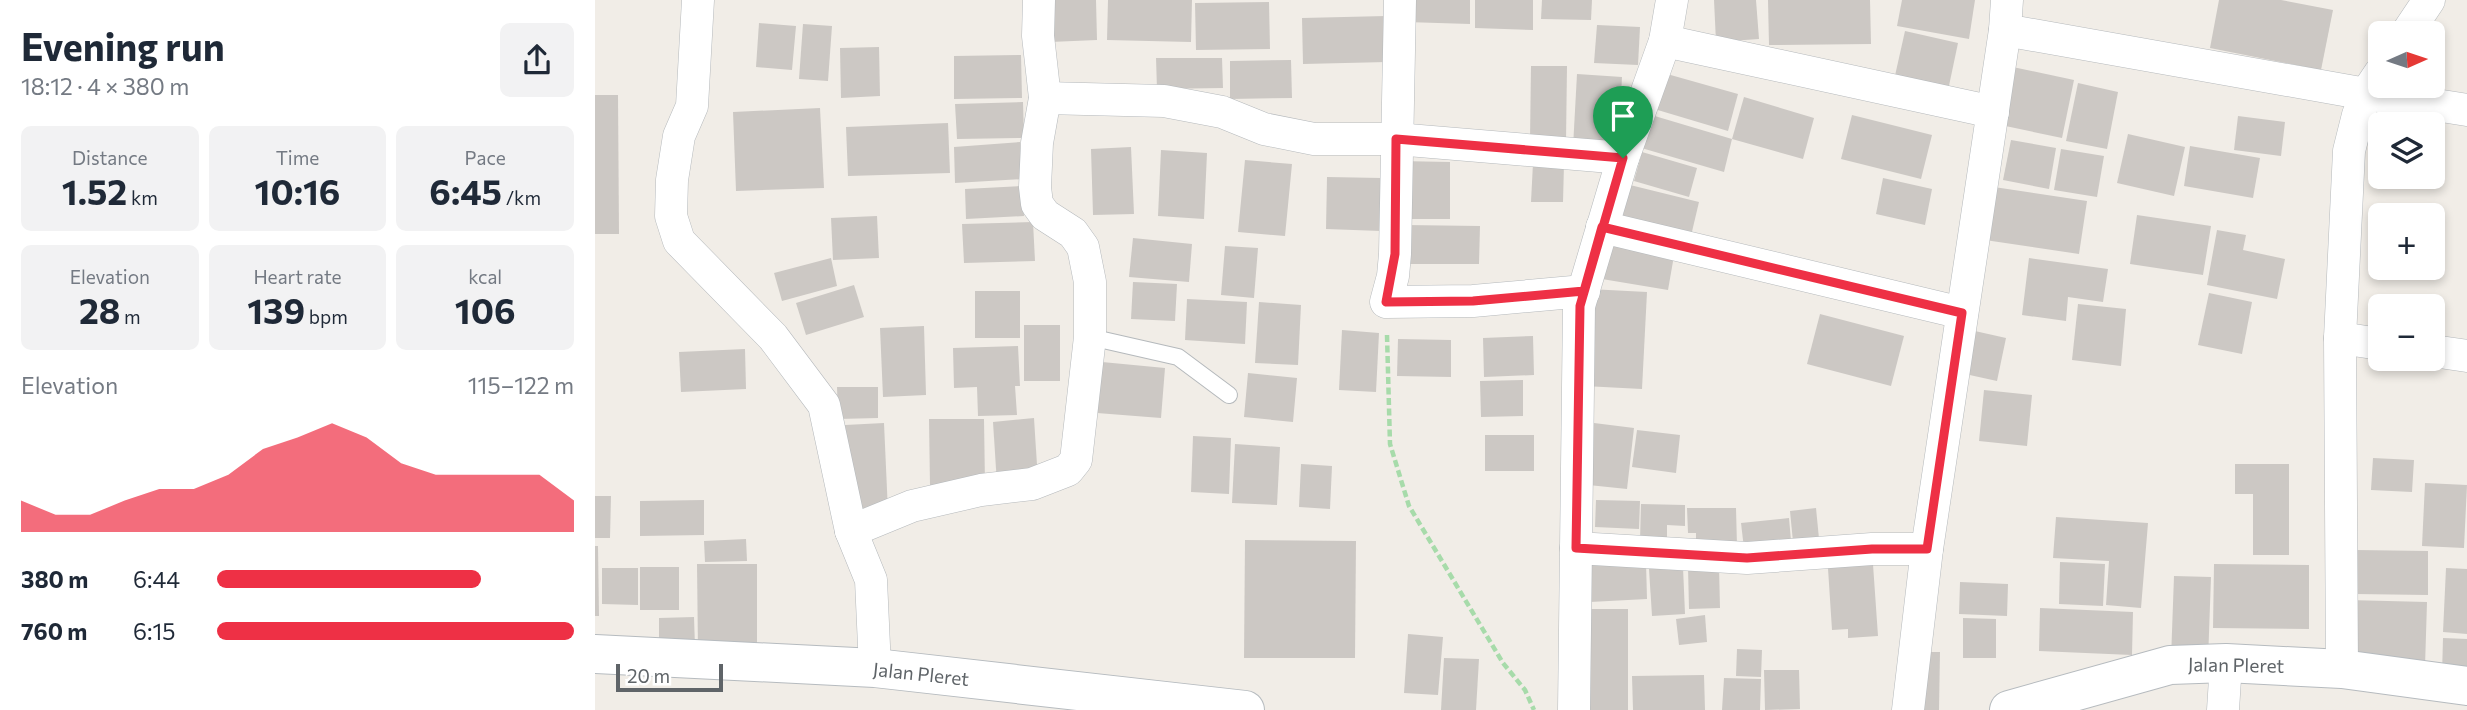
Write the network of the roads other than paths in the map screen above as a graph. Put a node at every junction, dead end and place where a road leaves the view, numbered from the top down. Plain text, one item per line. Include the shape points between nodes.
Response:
1 (698, 0) edge
2 (1038, 0) edge
3 (1400, 0) edge
4 (1672, 0) edge
5 (2429, 0) edge
6 (2006, 15) edge
7 (2415, 21) edge
8 (1665, 41) junction
9 (2368, 83) edge
10 (2368, 96) edge
11 (1045, 98) junction
12 (2424, 98) edge
13 (2467, 110) edge
14 (1993, 112) junction
15 (1396, 139) junction
16 (1623, 158) junction
17 (1602, 227) junction
18 (1584, 291) junction
19 (1962, 313) junction
20 (1090, 337) junction
21 (2340, 338) junction
22 (2368, 342) edge
23 (2445, 353) edge
24 (2467, 356) edge
25 (1229, 395) dead end
26 (851, 531) junction
27 (1576, 548) junction
28 (1927, 549) junction
29 (595, 654) edge
30 (2226, 663) junction
31 (875, 668) junction
32 (2342, 669) junction
33 (2467, 686) edge
34 (1245, 710) edge
35 (1574, 710) edge
36 (1908, 710) edge
37 (2009, 710) edge
38 (2223, 710) edge

1 - 26 street via 692,106 679,136 671,216 679,241 773,337 824,405
2 - 11 street
3 - 15 street
4 - 8 street
5 - 7 street
6 - 9 street
6 - 14 street
8 - 14 street
8 - 16 street
10 - 21 street via 2350,151
11 - 15 street via 1164,101 1222,112 1264,129 1314,139
11 - 20 street via 1037,143 1037,204 1083,247 1090,282
12 - 13 street
14 - 19 street
15 - 16 street
15 - 18 street via 1395,254 1386,302 1473,301
16 - 17 street
17 - 18 street
17 - 19 street
18 - 27 street via 1580,306
19 - 28 street
20 - 25 lane via 1178,357
20 - 26 street via 1076,460 1069,470 1032,484 912,506
21 - 22 street
21 - 32 street
23 - 24 street
26 - 31 street via 871,580
27 - 28 street via 1747,558
27 - 35 street
28 - 36 street
29 - 31 main road, Jalan Pleret
30 - 32 main road, Jalan Pleret
30 - 37 main road, Jalan Pleret via 2170,665
30 - 38 street
31 - 34 main road, Jalan Pleret
32 - 33 main road, Jalan Pleret

